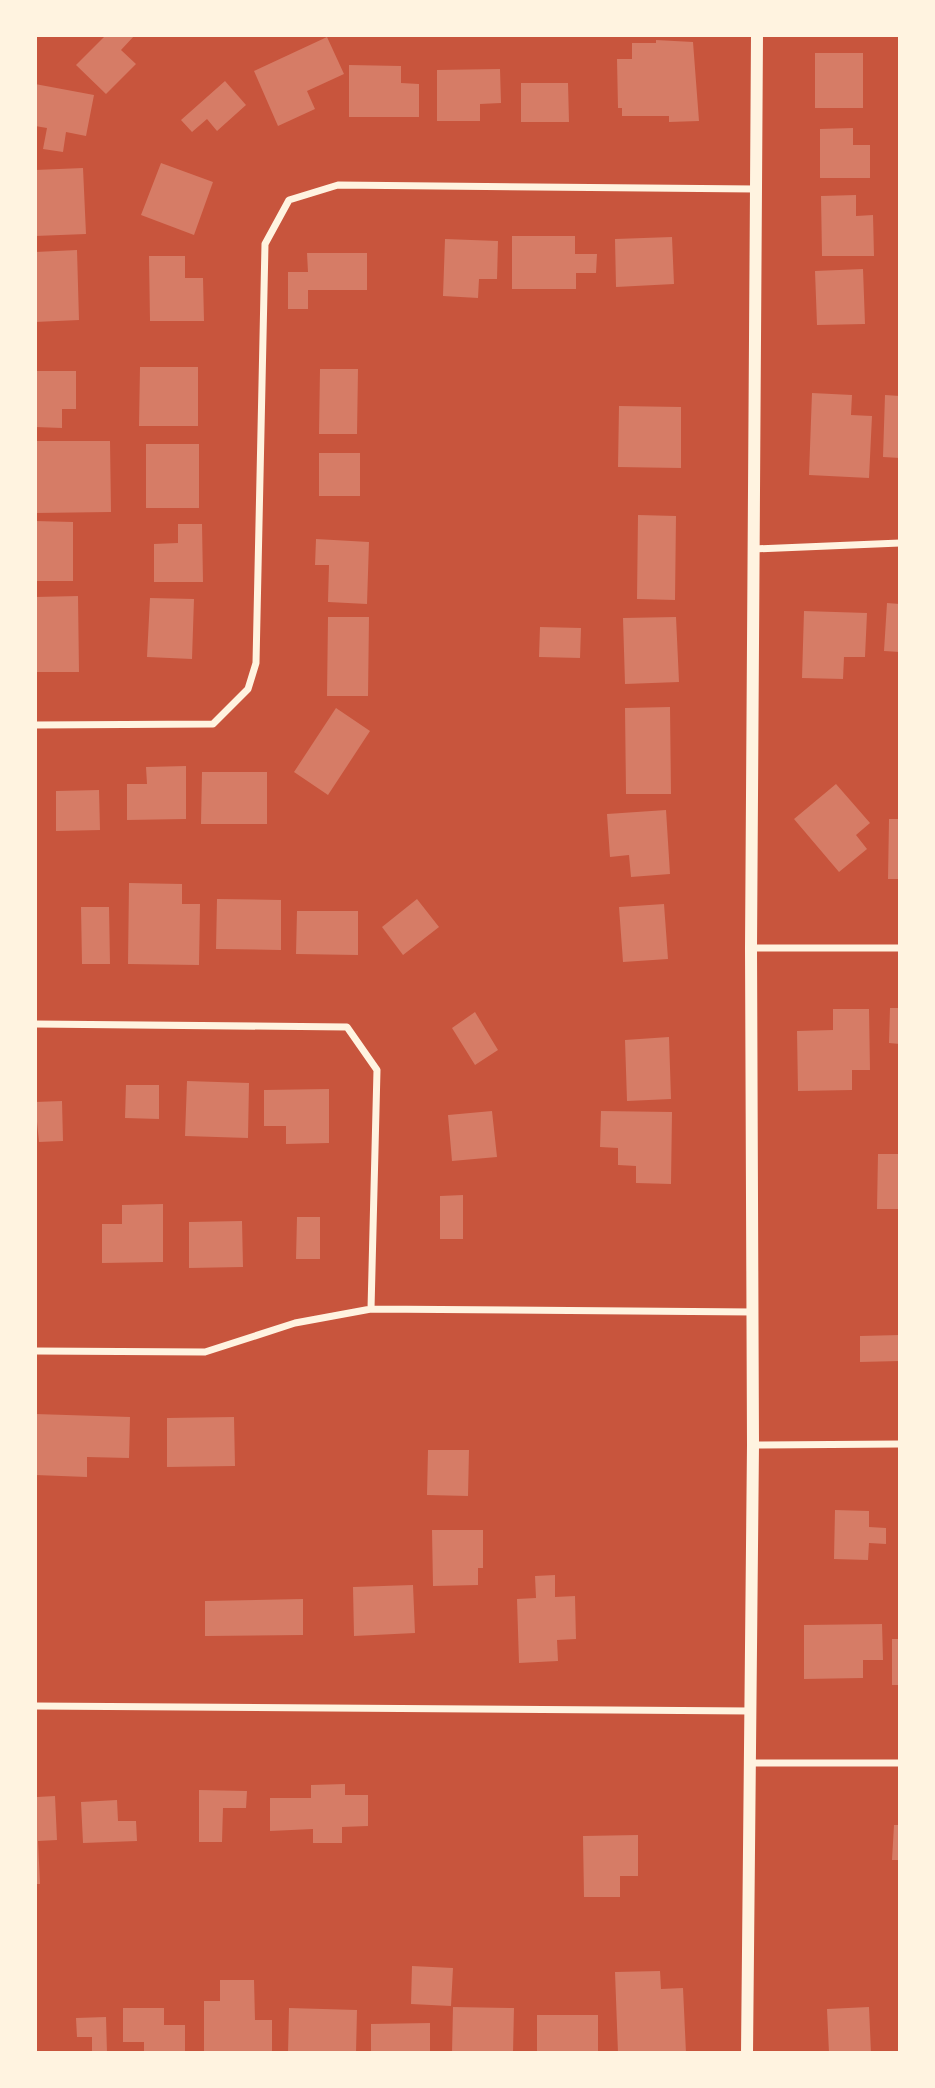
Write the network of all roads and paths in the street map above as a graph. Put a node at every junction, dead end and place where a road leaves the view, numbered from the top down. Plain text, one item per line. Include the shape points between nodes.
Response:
1 (757, 35) edge
2 (755, 189) junction
3 (900, 543) edge
4 (753, 550) junction
5 (35, 725) edge
6 (751, 947) junction
7 (900, 948) edge
8 (35, 1024) edge
9 (371, 1308) junction
10 (753, 1311) junction
11 (35, 1351) edge
12 (900, 1444) edge
13 (753, 1445) junction
14 (35, 1706) edge
15 (750, 1711) junction
16 (750, 1763) junction
17 (900, 1763) edge
18 (747, 2053) edge

1 - 2 street
2 - 4 street
2 - 5 street via 338,185 289,200 265,244 256,663 248,689 213,724
3 - 4 street
4 - 6 street
6 - 7 street
6 - 10 street
8 - 9 street via 347,1027 377,1070
9 - 10 street
9 - 11 street via 295,1323 205,1352
10 - 13 street
12 - 13 street
13 - 15 street
14 - 15 street
15 - 16 street
16 - 17 street
16 - 18 street

